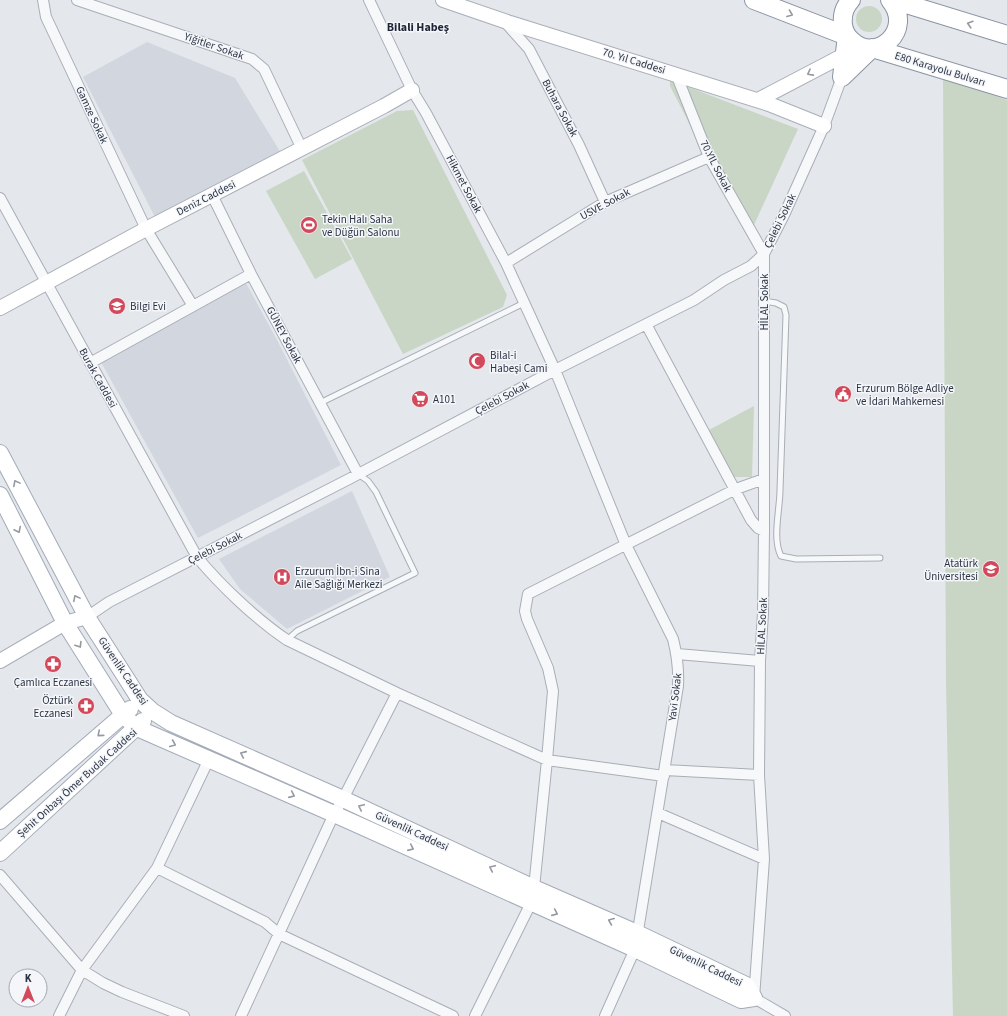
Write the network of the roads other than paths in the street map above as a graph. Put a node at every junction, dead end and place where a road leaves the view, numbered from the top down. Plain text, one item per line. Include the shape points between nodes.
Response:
1 (43, 0) edge
2 (77, 0) edge
3 (369, 0) edge
4 (443, 0) edge
5 (754, 0) edge
6 (851, 0) edge
7 (891, 0) edge
8 (504, 20) junction
9 (1007, 35) edge
10 (847, 36) junction
11 (872, 48) junction
12 (844, 56) junction
13 (676, 74) junction
14 (842, 77) junction
15 (1007, 89) edge
16 (412, 90) junction
17 (758, 100) junction
18 (824, 126) junction
19 (302, 149) junction
20 (709, 157) junction
21 (212, 195) junction
22 (0, 198) edge
23 (605, 202) junction
24 (146, 229) junction
25 (764, 254) junction
26 (506, 263) junction
27 (251, 274) junction
28 (46, 284) junction
29 (764, 301) junction
30 (524, 303) junction
31 (193, 306) junction
32 (0, 308) edge
33 (646, 324) junction
34 (90, 363) junction
35 (555, 370) junction
36 (320, 403) junction
37 (0, 453) edge
38 (358, 474) junction
39 (764, 479) junction
40 (736, 489) junction
41 (0, 496) edge
42 (764, 531) junction
43 (626, 545) junction
44 (197, 557) junction
45 (880, 558) dead end
46 (87, 617) junction
47 (65, 623) junction
48 (287, 640) junction
49 (677, 654) junction
50 (0, 661) edge
51 (760, 661) junction
52 (397, 693) junction
53 (140, 700) junction
54 (152, 711) junction
55 (123, 715) junction
56 (137, 728) junction
57 (209, 759) junction
58 (547, 760) junction
59 (664, 773) junction
60 (759, 775) junction
61 (343, 799) junction
62 (658, 813) junction
63 (334, 814) junction
64 (0, 820) edge
65 (0, 853) edge
66 (764, 859) junction
67 (157, 868) junction
68 (0, 876) edge
69 (533, 895) junction
70 (637, 933) junction
71 (279, 934) junction
72 (635, 949) junction
73 (82, 970) junction
74 (754, 998) junction
75 (60, 1016) edge
76 (184, 1016) edge
77 (241, 1016) edge
78 (453, 1016) edge
79 (475, 1016) edge
80 (605, 1016) edge
81 (785, 1016) edge

1 - 24 street, Gamze Sokak via 46,17
2 - 19 street, Yiğitler Sokak via 252,59 264,69
3 - 16 street, Hikmet Sokak
4 - 8 street, 70. Yıl Caddesi
5 -> 10 highway
6 - 10 highway via 842,20
9 -> 7 highway
7 - 11 highway via 898,15 895,33 889,41
8 - 13 street, 70. Yıl Caddesi
8 - 23 street, Buhara Sokak via 529,49 579,145
10 - 11 highway, E80 Karayolu Bulvarı via 862,47
10 - 12 highway
11 - 14 highway
11 - 15 highway, E80 Karayolu Bulvarı
12 - 14 highway
12 -> 17 street
13 - 17 street, 70. Yıl Caddesi
13 - 20 street, 70.YIL Sokak
14 - 18 street, Çelebi Sokak
16 - 19 street, Deniz Caddesi
16 - 26 street, Hikmet Sokak
17 - 18 street, 70. Yıl Caddesi
18 - 25 street, Çelebi Sokak
19 - 21 street, Deniz Caddesi
20 - 23 street, USVE Sokak
20 - 25 street, 70.YIL Sokak
21 - 24 street, Deniz Caddesi
21 - 27 street, GÜNEY Sokak
22 - 28 street, Burak Caddesi
23 - 26 street, USVE Sokak
24 - 28 street, Deniz Caddesi
24 - 31 street, Gamze Sokak
25 - 29 street, HİLAL Sokak
25 - 33 street, Çelebi Sokak via 750,266 694,300
26 - 30 street, Hikmet Sokak
27 - 31 street
27 - 36 street, GÜNEY Sokak
28 - 32 street, Deniz Caddesi
28 - 34 street, Burak Caddesi
29 - 39 street, HİLAL Sokak
29 - 45 lane via 784,307 786,315 778,550 781,556 796,559
30 - 35 street, Hikmet Sokak
30 - 36 lane
31 - 34 street
33 - 35 street, Çelebi Sokak
33 - 40 street
34 - 44 street, Burak Caddesi
35 - 38 street, Çelebi Sokak
35 - 43 street, Yavi Sokak
36 - 38 street, GÜNEY Sokak
46 -> 37 main road, Güvenlik Caddesi
38 - 44 street, Çelebi Sokak
38 - 48 lane via 368,481 376,492 415,572 297,631
39 - 40 street
39 - 42 street, HİLAL Sokak
40 - 42 street via 754,524
40 - 43 street
41 -> 47 main road, Güvenlik Caddesi
42 - 51 street, HİLAL Sokak
43 - 49 street, Yavi Sokak via 673,639
43 - 58 street via 528,594 525,611 527,619 548,668 553,691
44 - 46 street, Çelebi Sokak via 109,602
44 - 48 street, Burak Caddesi via 222,585
46 - 47 street
46 - 53 main road, Güvenlik Caddesi
47 - 50 street
47 -> 55 main road, Güvenlik Caddesi
48 - 52 street, Burak Caddesi
49 - 51 street
49 - 59 street, Yavi Sokak via 678,686
51 - 60 street, HİLAL Sokak
52 - 58 street, Burak Caddesi
52 - 61 street
53 - 54 main road, Güvenlik Caddesi
53 - 55 main road, Şehit Onbaşı Ömer Budak Caddesi
54 - 56 main road, Şehit Onbaşı Ömer Budak Caddesi
61 -> 54 main road, Güvenlik Caddesi via 172,723
55 - 56 main road, Güvenlik Caddesi
55 -> 64 main road, Şehit Onbaşı Ömer Budak Caddesi
56 -> 57 main road, Güvenlik Caddesi
56 - 65 main road, Şehit Onbaşı Ömer Budak Caddesi
57 -> 63 main road, Güvenlik Caddesi
57 - 67 street
58 - 59 street, Burak Caddesi
58 - 69 street
59 - 60 street, Burak Caddesi
59 - 62 street, Yavi Sokak
60 - 66 street, HİLAL Sokak
61 - 63 street
69 -> 61 main road, Güvenlik Caddesi
62 - 66 street
62 - 70 street, Yavi Sokak
63 -> 69 main road, Güvenlik Caddesi
63 - 71 street
66 - 74 street, HİLAL Sokak
67 - 71 street via 265,922
67 - 73 street
68 - 73 street
70 -> 69 main road, Güvenlik Caddesi
69 -> 72 main road, Güvenlik Caddesi
69 - 79 street
70 - 72 street, Yavi Sokak
70 - 74 main road, Güvenlik Caddesi via 746,985
71 - 77 street
71 - 78 street
72 - 74 main road, Güvenlik Caddesi via 741,1000
72 - 80 street, Yavi Sokak
73 - 75 street
73 - 76 street via 122,992
74 - 81 street

